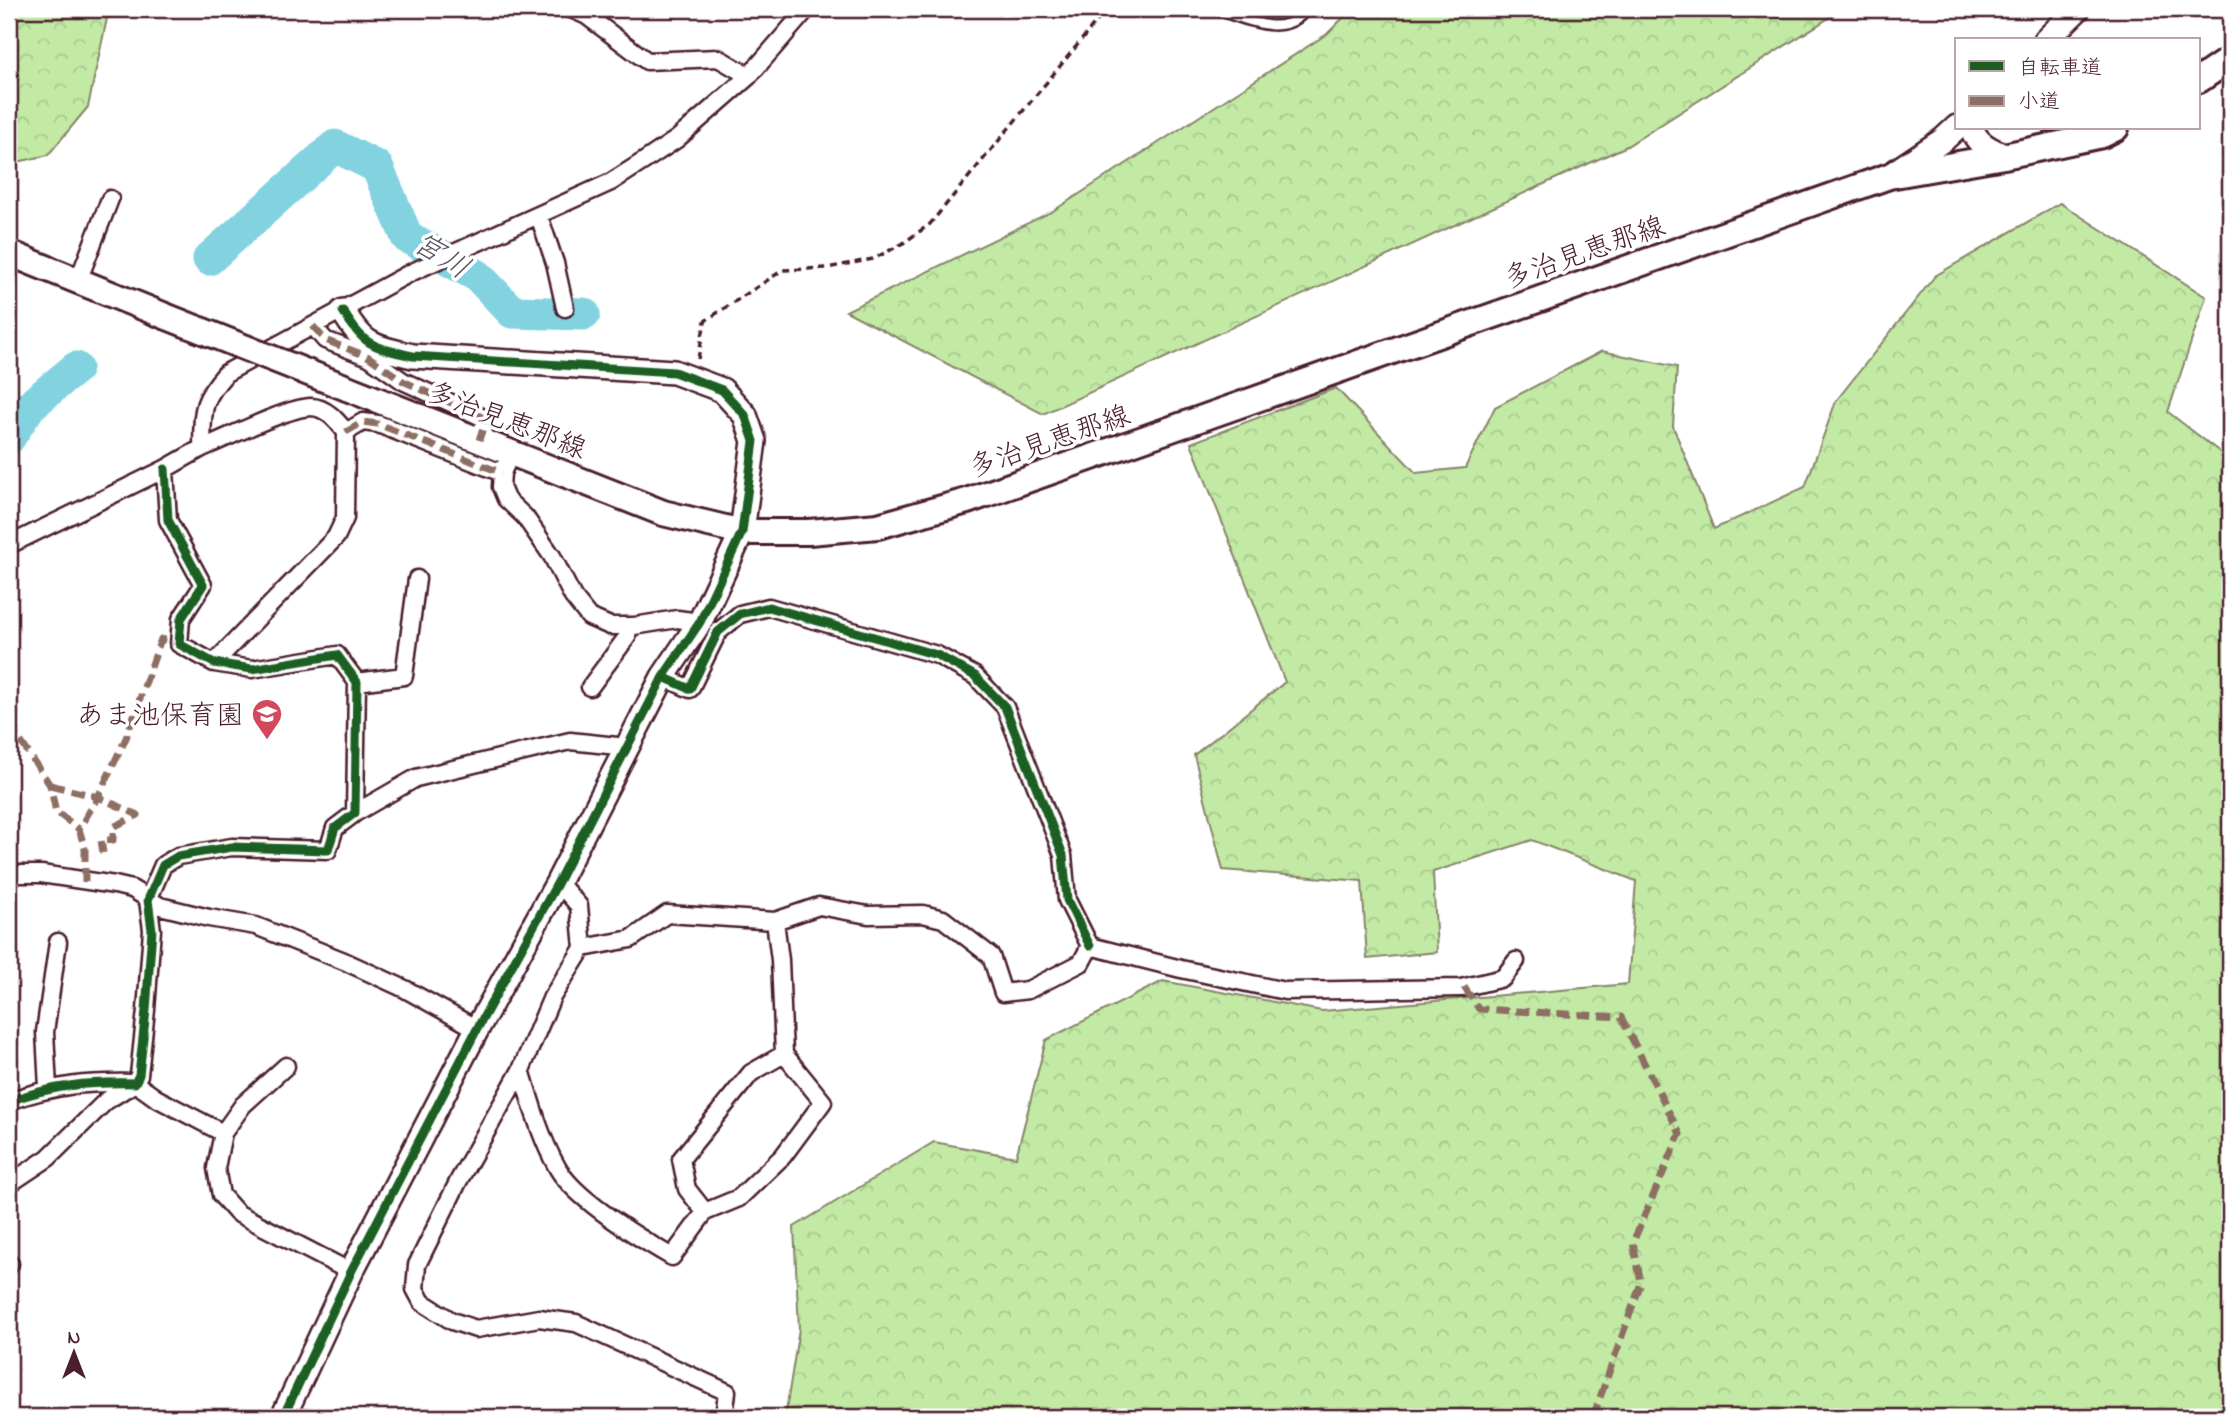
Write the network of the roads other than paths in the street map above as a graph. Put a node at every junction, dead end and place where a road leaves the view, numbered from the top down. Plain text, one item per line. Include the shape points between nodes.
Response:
1 (571, 9) edge
2 (807, 9) edge
3 (1213, 9) edge
4 (1307, 9) edge
5 (2078, 9) edge
6 (2048, 38) edge
7 (2230, 59) edge
8 (748, 76) junction
9 (2200, 79) edge
10 (1955, 129) edge
11 (1973, 130) edge
12 (2112, 130) edge
13 (2004, 156) junction
14 (1889, 176) junction
15 (110, 199) dead end
16 (539, 216) junction
17 (9, 253) edge
18 (78, 281) junction
19 (565, 308) dead end
20 (343, 311) junction
21 (313, 327) junction
22 (346, 432) junction
23 (479, 440) junction
24 (202, 448) junction
25 (506, 463) junction
26 (165, 469) junction
27 (742, 532) junction
28 (9, 545) edge
29 (417, 579) dead end
30 (700, 622) junction
31 (628, 626) junction
32 (214, 663) junction
33 (663, 677) junction
34 (357, 682) junction
35 (590, 687) dead end
36 (627, 747) junction
37 (355, 813) junction
38 (9, 874) edge
39 (558, 882) junction
40 (148, 900) junction
41 (775, 922) junction
42 (58, 942) dead end
43 (1090, 946) junction
44 (583, 948) junction
45 (1516, 961) dead end
46 (477, 1029) junction
47 (783, 1054) junction
48 (286, 1066) dead end
49 (521, 1070) junction
50 (135, 1083) junction
51 (48, 1088) junction
52 (9, 1101) edge
53 (223, 1133) junction
54 (9, 1184) edge
55 (705, 1212) junction
56 (351, 1272) junction
57 (283, 1417) edge
58 (724, 1417) edge

1 - 8 street via 646,61 718,58
2 - 8 street
3 - 4 lane via 1270,26 1286,26
5 - 6 street
7 - 9 main road
8 - 16 street via 645,161
10 - 14 street
11 - 13 street via 1984,146
12 - 13 main road, 多治見恵那線
13 - 14 main road, 多治見恵那線
14 - 27 main road, 多治見恵那線 via 967,500 878,526
15 - 18 street
16 - 19 street
16 - 20 street via 410,272
17 - 18 main road, 多治見恵那線
18 - 23 main road, 多治見恵那線, bridge
20 - 21 street
20 - 27 street via 363,340 413,356 674,372 722,390 745,415 754,441
21 - 23 street via 325,340 369,357 403,381 486,419
21 - 24 street via 226,373 209,392 203,410
22 - 24 street via 333,416 313,407 291,411
22 - 25 street via 363,422 378,424
22 - 32 street via 345,518 336,537
23 - 25 main road, 多治見恵那線
24 - 26 street
25 - 27 main road, 多治見恵那線 via 663,513
25 - 31 street via 501,488 506,499 552,556 573,597 589,617 610,626
26 - 28 street
26 - 32 street via 168,520 203,584 181,618 179,644
27 - 30 street
29 - 34 street via 404,676
30 - 31 street via 677,619
30 - 33 street
31 - 35 street via 626,637
32 - 34 street via 252,669 337,655
33 - 36 street
33 - 43 street via 690,689 718,632 740,614 769,607 937,655 975,676 1006,708 1063,855 1067,900
34 - 37 street
36 - 37 street via 570,741 416,778
36 - 39 street
37 - 40 street via 335,828 328,850 232,847 178,856 163,865
38 - 40 street via 115,885
39 - 44 street via 579,906
39 - 46 street
40 - 46 street via 295,940 405,989
40 - 50 street via 152,930
41 - 43 street via 819,906 868,915 923,914 943,919 991,956 1003,993 1028,990 1081,963
41 - 44 street via 667,914 631,939
41 - 47 street
42 - 51 street via 46,1032
43 - 45 street via 1285,991 1461,988 1503,978
44 - 49 street via 552,997
46 - 56 street
47 - 55 street via 751,1073 681,1159 687,1189
47 - 55 street via 823,1102 783,1156 739,1198
48 - 53 street via 243,1105
49 - 55 street via 557,1169 581,1194 672,1257
49 - 58 street via 417,1265 415,1289 422,1302 452,1321 476,1329 539,1318 576,1323 727,1392
50 - 51 street
50 - 53 street
50 - 54 street via 106,1101 48,1158
51 - 52 street
53 - 56 street via 216,1168 221,1195 237,1213
56 - 57 street

